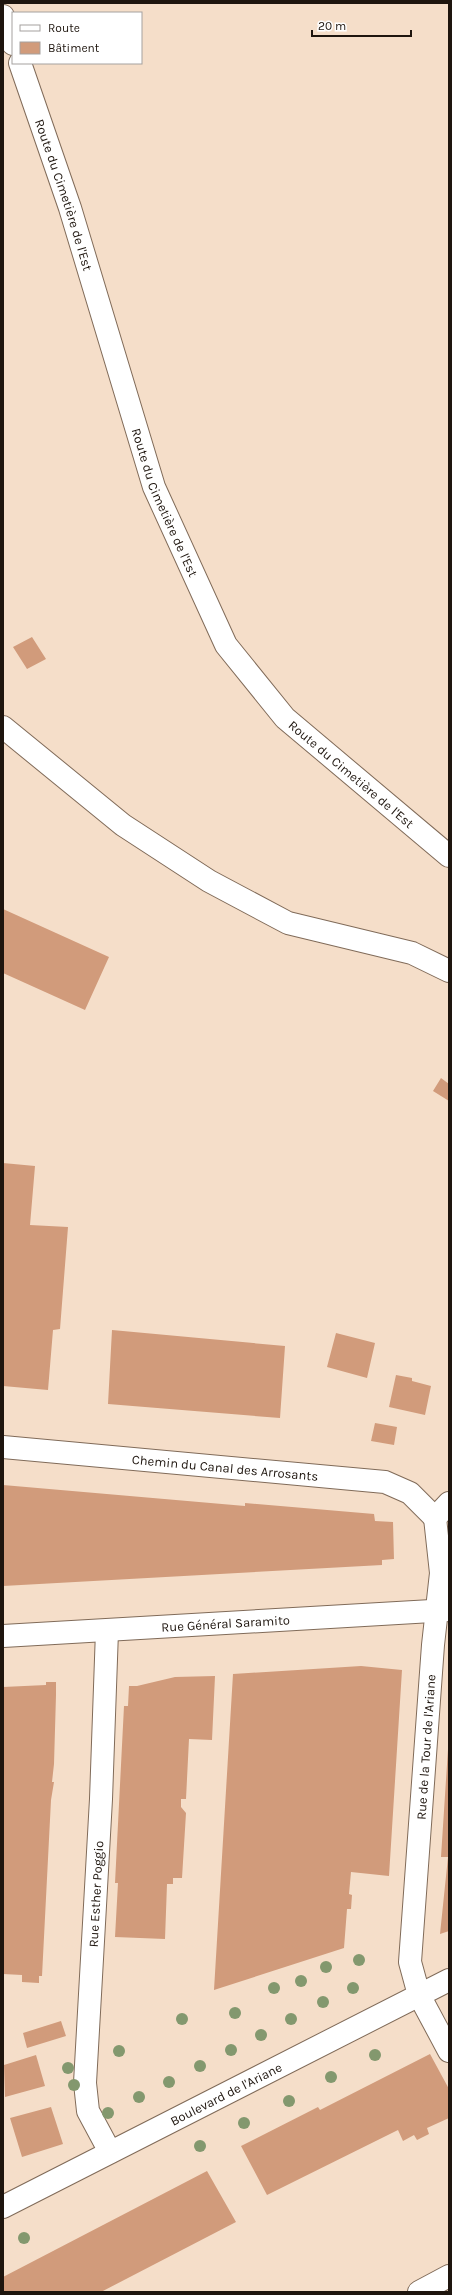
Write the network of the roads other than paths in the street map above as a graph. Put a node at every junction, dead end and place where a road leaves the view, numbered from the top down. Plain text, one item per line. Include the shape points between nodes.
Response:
1 (3, 16) edge
2 (12, 41) edge
3 (20, 64) edge
4 (3, 728) edge
5 (449, 856) edge
6 (449, 971) edge
7 (3, 1447) edge
8 (442, 1511) edge
9 (443, 1611) edge
10 (107, 1631) junction
11 (3, 1636) edge
12 (449, 1980) edge
13 (419, 1996) junction
14 (449, 2051) edge
15 (110, 2152) junction
16 (3, 2207) edge
17 (449, 2276) edge
18 (419, 2292) edge

1 - 2 street
3 - 5 street, Route du Cimetière de l'Est via 70,208 154,487 226,645 285,718
4 - 6 street via 123,825 209,881 288,922 412,953
7 - 8 street, Chemin du Canal des Arrosants via 385,1482
8 - 9 street, Rue de la Tour de l'Ariane
9 - 10 street, Rue Général Saramito
9 - 13 street, Rue de la Tour de l'Ariane via 433,1645 410,1962
10 - 11 street, Rue Général Saramito
10 - 15 street, Rue Esther Poggio via 86,2084 88,2111
12 - 13 street, Boulevard de l'Ariane
13 - 14 street, Rue de la Tour de l'Ariane
13 - 15 street, Boulevard de l'Ariane
15 - 16 street, Boulevard de l'Ariane
17 - 18 street

